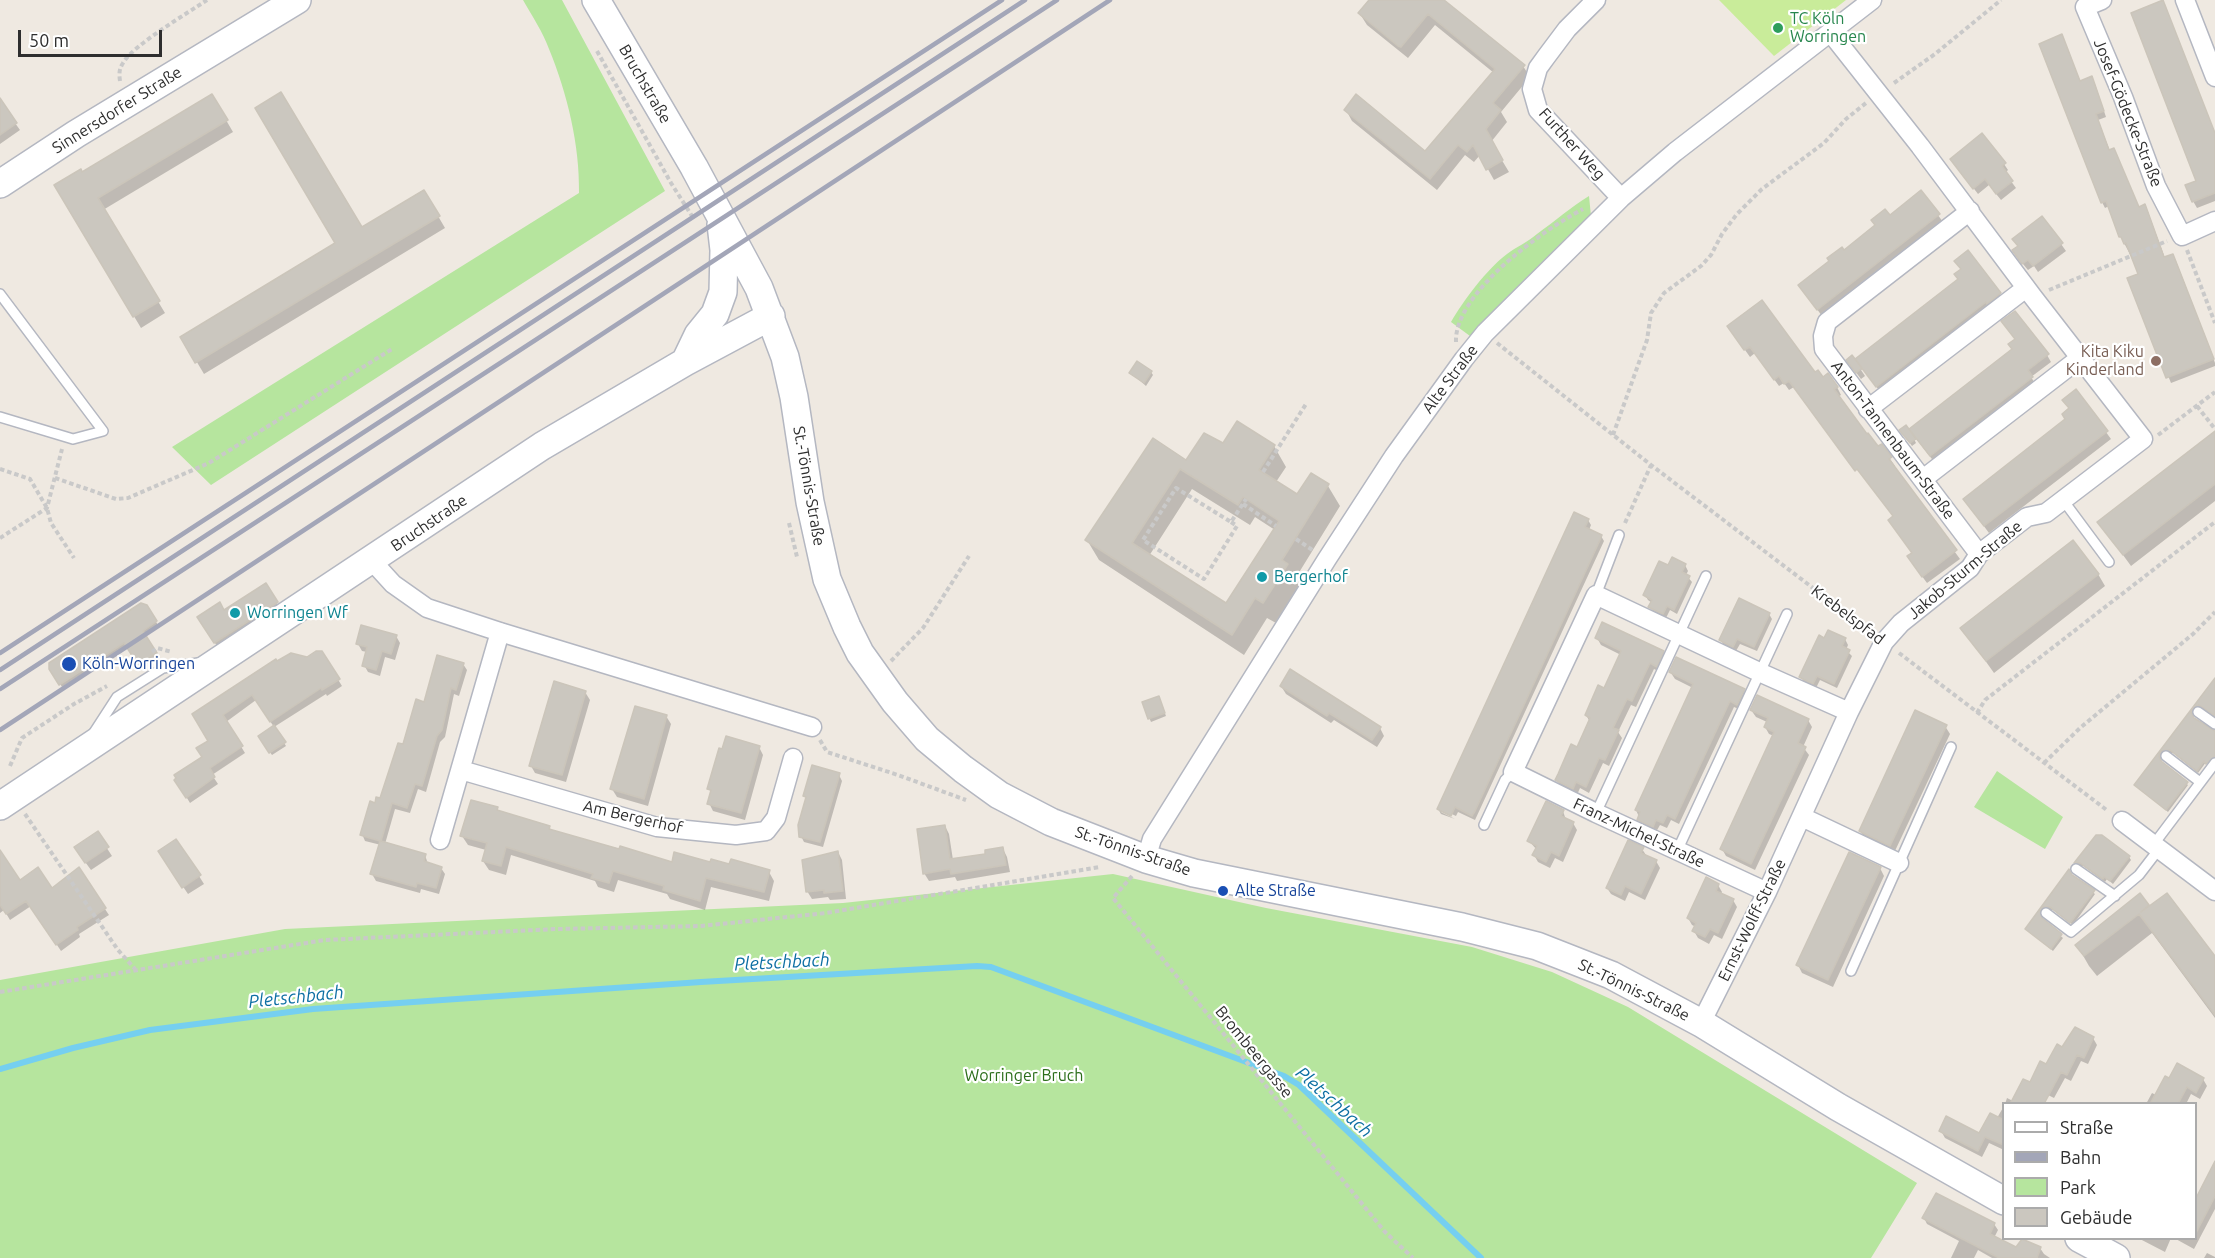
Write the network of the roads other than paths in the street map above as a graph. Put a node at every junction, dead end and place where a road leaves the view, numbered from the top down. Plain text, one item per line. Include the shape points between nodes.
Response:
1 (297, 0) edge
2 (596, 0) edge
3 (1596, 0) edge
4 (1872, 0) edge
5 (2102, 0) edge
6 (2185, 0) edge
7 (1830, 32) junction
8 (2215, 77) edge
9 (0, 184) edge
10 (1617, 193) junction
11 (1970, 211) junction
12 (707, 217) junction
13 (2215, 221) edge
14 (2030, 293) junction
15 (0, 294) edge
16 (771, 316) junction
17 (2080, 358) junction
18 (685, 362) junction
19 (1868, 409) junction
20 (0, 417) edge
21 (1923, 479) junction
22 (2063, 500) junction
23 (1619, 535) road end
24 (1979, 554) junction
25 (372, 561) junction
26 (2109, 562) dead end
27 (1706, 576) dead end
28 (1596, 595) junction
29 (1786, 614) dead end
30 (500, 632) junction
31 (1680, 635) junction
32 (1884, 642) joint
33 (1759, 672) junction
34 (1850, 712) junction
35 (2198, 712) dead end
36 (2215, 724) edge
37 (812, 727) road end
38 (1951, 747) dead end
39 (2166, 756) dead end
40 (792, 758) dead end
41 (2215, 763) edge
42 (461, 770) junction
43 (1513, 772) junction
44 (2200, 782) junction
45 (7, 801) edge
46 (1596, 813) junction
47 (1802, 817) junction
48 (2122, 821) road end
49 (1484, 825) dead end
50 (440, 840) dead end
51 (2157, 846) junction
52 (1677, 851) junction
53 (1146, 859) junction
54 (1899, 863) junction
55 (2076, 869) dead end
56 (2215, 891) edge
57 (1767, 892) junction
58 (2115, 896) junction
59 (2046, 913) dead end
60 (1851, 971) dead end
61 (1701, 1023) junction
62 (2002, 1200) edge
63 (2081, 1240) edge
64 (2116, 1258) edge

1 - 9 main road, Sinnersdorfer Straße
2 - 12 main road, Bruchstraße via 694,167
3 - 10 street, Further Weg via 1566,29 1538,68 1532,90 1538,110
4 - 7 street, Alte Straße
5 - 13 street, Josef-Gödecke-Straße via 2085,7 2157,186 2182,236
6 - 8 street
7 - 10 street, Alte Straße
7 - 11 street
10 - 53 street, Alte Straße via 1485,333 1394,456 1152,839
11 - 14 street
11 - 19 street, Anton-Tannenbaum-Straße via 1827,322 1824,350
12 - 16 main road via 759,288
12 - 18 main road via 724,250 723,292 715,314 698,334
14 - 17 street
14 - 19 street
15 - 20 lane via 103,431 73,439
16 - 18 main road, Bruchstraße
16 - 53 main road, St.-Tönnis-Straße via 794,397 827,579 847,627 875,675 927,739 999,795 1051,822
17 - 21 street
17 - 22 street, Jakob-Sturm-Straße via 2143,438
18 - 25 main road, Bruchstraße via 542,446
19 - 21 street, Anton-Tannenbaum-Straße
21 - 24 street, Anton-Tannenbaum-Straße
22 - 24 street, Jakob-Sturm-Straße via 2046,513 2027,518
22 - 26 lane
23 - 28 lane
24 - 32 street, Jakob-Sturm-Straße via 1970,568 1901,623
25 - 30 street via 393,584 427,608
25 - 45 main road, Bruchstraße
27 - 31 lane
28 - 31 street
28 - 43 street
29 - 33 lane
30 - 37 street
30 - 42 street
31 - 33 street
31 - 46 lane
32 - 34 street, Ernst-Wolff-Straße
33 - 34 street
33 - 52 lane
34 - 47 street, Ernst-Wolff-Straße
35 - 36 lane
38 - 54 lane
39 - 44 lane
40 - 42 street, Am Bergerhof via 776,818 766,831 736,835 657,826
41 - 44 lane
42 - 50 street
43 - 46 street, Franz-Michel-Straße
43 - 49 lane via 1504,780
44 - 51 lane
46 - 52 street, Franz-Michel-Straße
47 - 54 street
47 - 57 street, Ernst-Wolff-Straße
48 - 51 street
51 - 56 street
51 - 58 lane via 2139,875
52 - 57 street, Franz-Michel-Straße
53 - 61 main road, St.-Tönnis-Straße via 1194,873 1537,946 1611,975
54 - 60 lane
55 - 58 lane
57 - 61 street, Ernst-Wolff-Straße
58 - 59 lane via 2071,932
61 - 62 main road, St.-Tönnis-Straße via 1838,1107
63 - 64 main road

